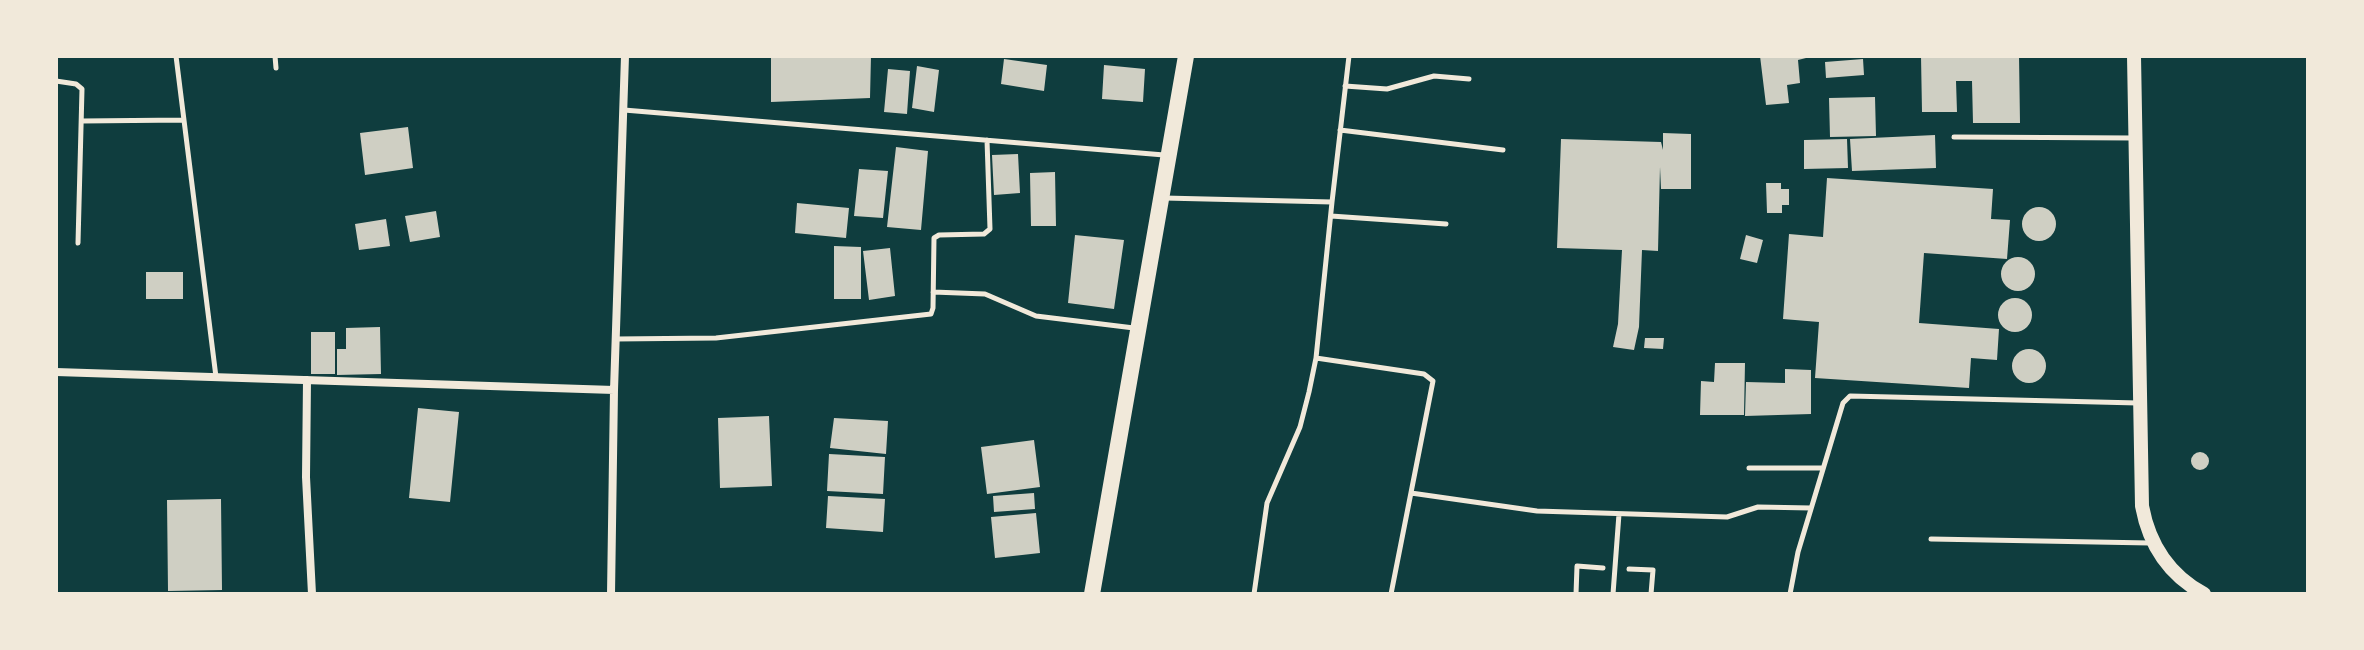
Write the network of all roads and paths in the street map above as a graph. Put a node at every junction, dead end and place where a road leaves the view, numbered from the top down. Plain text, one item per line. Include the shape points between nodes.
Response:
1 (176, 56) edge
2 (275, 56) edge
3 (625, 56) edge
4 (1186, 56) edge
5 (1349, 56) edge
6 (2134, 56) edge
7 (276, 68) dead end
8 (1469, 79) dead end
9 (56, 81) edge
10 (1345, 86) junction
11 (623, 110) junction
12 (184, 120) junction
13 (82, 121) junction
14 (1340, 130) junction
15 (1954, 137) dead end
16 (2135, 138) junction
17 (987, 140) junction
18 (1503, 150) dead end
19 (1169, 155) junction
20 (1161, 198) junction
21 (1332, 202) junction
22 (1331, 216) junction
23 (1446, 224) dead end
24 (78, 243) dead end
25 (933, 292) junction
26 (1139, 328) junction
27 (615, 340) junction
28 (1316, 358) junction
29 (56, 372) edge
30 (216, 377) junction
31 (307, 380) junction
32 (614, 390) junction
33 (2139, 403) junction
34 (1749, 468) dead end
35 (1823, 468) junction
36 (1411, 493) junction
37 (1811, 508) junction
38 (1619, 514) junction
39 (1931, 539) dead end
40 (2153, 543) junction
41 (1615, 569) junction
42 (312, 594) edge
43 (611, 594) edge
44 (1092, 594) edge
45 (1254, 594) edge
46 (1391, 594) edge
47 (1576, 594) edge
48 (1613, 594) edge
49 (1651, 594) edge
50 (1790, 594) edge
51 (2204, 594) edge

1 - 12 lane
2 - 7 lane
3 - 11 street
4 - 19 main road
5 - 10 lane
6 - 16 street
8 - 10 lane via 1434,76 1387,89
9 - 13 lane via 81,87
10 - 14 lane
11 - 17 lane
11 - 27 street
12 - 13 lane
12 - 30 lane
13 - 24 lane
14 - 18 lane
14 - 21 lane
15 - 16 lane
16 - 33 street
17 - 19 lane
17 - 25 lane via 990,229 984,234 936,235
19 - 20 main road
20 - 21 lane
20 - 26 main road
21 - 22 lane
22 - 23 lane
22 - 28 lane
25 - 26 lane via 985,294 1036,316
25 - 27 lane via 929,315 716,338
26 - 44 main road
27 - 32 street
28 - 36 lane via 1431,378 1434,385
28 - 45 lane via 1300,427 1267,503
29 - 30 street
30 - 31 street
31 - 32 street
31 - 42 street
32 - 43 street
33 - 35 lane via 1853,394 1843,403
33 - 40 street via 2141,497
34 - 35 lane
35 - 37 lane
36 - 38 lane via 1537,511
36 - 46 lane
37 - 38 lane via 1758,507 1727,517
37 - 50 lane
38 - 41 lane
39 - 40 lane
40 - 51 street via 2170,567
41 - 47 path via 1577,566
41 - 48 lane
41 - 49 path via 1653,570

